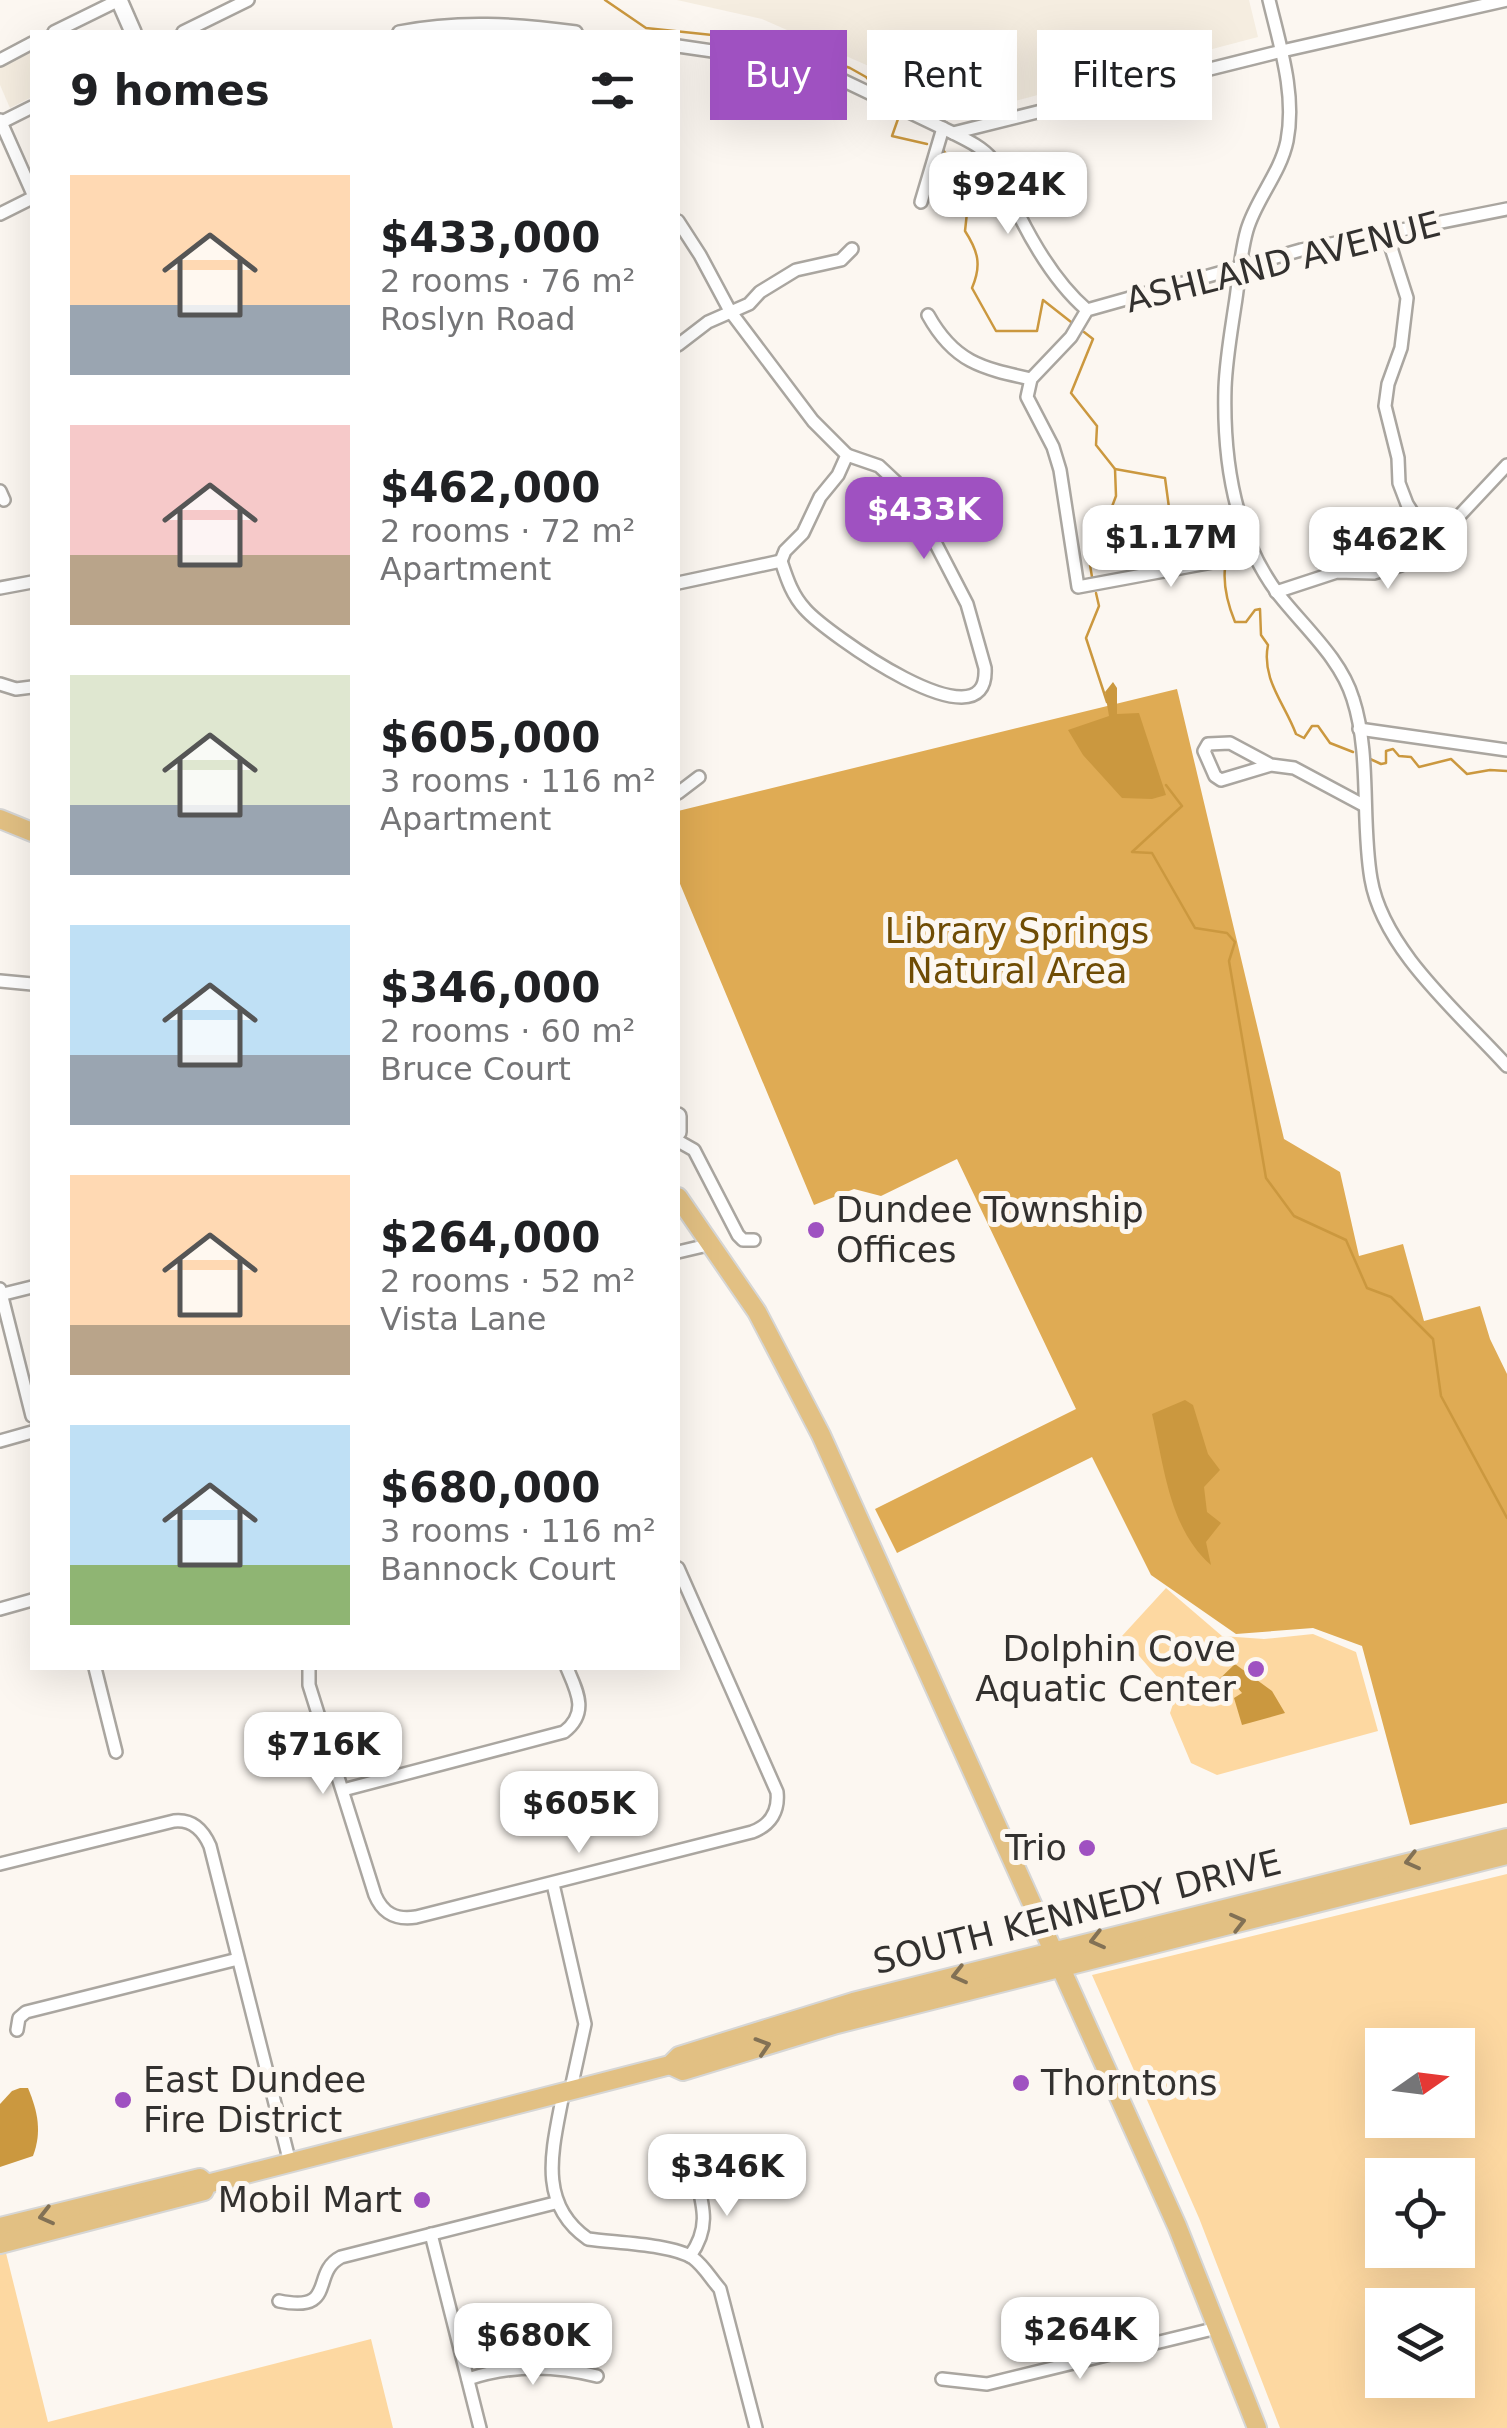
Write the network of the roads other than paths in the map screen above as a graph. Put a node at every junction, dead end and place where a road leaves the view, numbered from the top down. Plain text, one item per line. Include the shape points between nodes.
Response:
1 (118, 0) edge
2 (248, 0) edge
3 (1270, 0) edge
4 (1507, 0) edge
5 (58, 30) edge
6 (132, 30) edge
7 (187, 30) edge
8 (416, 30) edge
9 (553, 30) edge
10 (30, 45) edge
11 (680, 46) edge
12 (1282, 52) junction
13 (0, 60) edge
14 (30, 108) edge
15 (0, 122) edge
16 (948, 131) junction
17 (30, 190) edge
18 (30, 196) edge
19 (921, 202) dead end
20 (1507, 209) edge
21 (0, 214) edge
22 (680, 224) edge
23 (1386, 232) junction
24 (852, 249) dead end
25 (1240, 270) junction
26 (1088, 310) junction
27 (730, 311) junction
28 (928, 314) dead end
29 (680, 343) edge
30 (1031, 379) junction
31 (847, 455) junction
32 (1507, 465) edge
33 (1431, 542) junction
34 (1250, 549) junction
35 (780, 561) junction
36 (30, 582) edge
37 (680, 583) edge
38 (0, 588) edge
39 (1276, 592) junction
40 (0, 684) edge
41 (30, 687) edge
42 (1359, 729) junction
43 (1507, 750) edge
44 (1272, 766) junction
45 (699, 778) dead end
46 (680, 792) edge
47 (1365, 806) junction
48 (0, 819) edge
49 (30, 831) edge
50 (4, 983) edge
51 (30, 984) edge
52 (1507, 1066) edge
53 (680, 1142) edge
54 (680, 1199) edge
55 (754, 1240) dead end
56 (712, 1244) junction
57 (680, 1252) edge
58 (30, 1287) edge
59 (0, 1293) edge
60 (30, 1408) edge
61 (30, 1433) edge
62 (0, 1441) edge
63 (680, 1572) edge
64 (30, 1601) edge
65 (0, 1609) edge
66 (96, 1670) edge
67 (309, 1670) edge
68 (568, 1670) edge
69 (116, 1752) dead end
70 (343, 1790) junction
71 (1507, 1838) edge
72 (1507, 1855) edge
73 (0, 1864) edge
74 (553, 1884) junction
75 (238, 1959) junction
76 (1057, 1960) junction
77 (17, 2030) dead end
78 (566, 2094) junction
79 (290, 2163) junction
80 (695, 2172) dead end
81 (207, 2184) junction
82 (555, 2203) junction
83 (0, 2227) edge
84 (431, 2234) junction
85 (0, 2244) edge
86 (690, 2256) junction
87 (279, 2301) dead end
88 (1217, 2328) junction
89 (597, 2376) dead end
90 (468, 2379) junction
91 (942, 2380) dead end
92 (480, 2428) edge
93 (756, 2428) edge
94 (1257, 2428) edge

1 - 5 street
1 - 6 street
2 - 7 street
3 - 12 street
4 - 12 street
8 - 9 street via 474,23
10 - 13 street
11 - 16 street via 827,74
12 - 16 street
12 - 25 street via 1287,141 1247,229
14 - 15 street
15 - 17 street
16 - 19 street
16 - 26 street via 997,165 1041,253
18 - 21 street
20 - 23 street, ASHLAND AVENUE
22 - 27 street
23 - 25 street, ASHLAND AVENUE
23 - 33 street via 1407,298 1402,348 1385,406 1399,483
24 - 27 street via 841,260 796,270
25 - 26 street, ASHLAND AVENUE
25 - 34 street via 1225,426 1235,502
26 - 30 street, ASHLAND AVENUE
27 - 29 street
27 - 31 street
28 - 30 street via 964,359
30 - 34 street via 1027,397 1060,470 1078,587 1229,559
31 - 35 street
31 - 35 street via 879,466 934,538 966,604 985,668 980,688 950,698 906,680 815,620 793,594
32 - 33 street
33 - 39 street via 1390,570 1338,572
34 - 39 street
35 - 37 street
36 - 38 street
39 - 42 street via 1338,668 1354,699
40 - 41 street
42 - 43 street
42 - 47 street
44 - 44 street via 1222,780 1204,752 1220,741
44 - 47 street via 1294,768
45 - 46 street
47 - 52 street via 1371,880 1383,918 1412,961
48 - 49 main road
50 - 51 street
53 - 55 street via 696,1152 738,1236
54 - 56 main road
56 - 57 street
56 - 76 main road via 791,1372
58 - 59 street
59 - 60 street
61 - 62 street
63 - 74 street via 774,1784 774,1814 752,1832
64 - 65 street
66 - 69 street
67 - 70 street
68 - 70 street via 580,1701 576,1719 558,1734
70 - 74 street via 374,1896 387,1913 416,1917
71 -> 76 main road, SOUTH KENNEDY DRIVE
76 -> 72 main road, SOUTH KENNEDY DRIVE
73 - 75 street via 189,1822 210,1846
74 - 78 street via 586,2024
75 - 77 street via 26,2012
75 - 79 street
76 - 78 main road, SOUTH KENNEDY DRIVE via 683,2071 670,2066
76 - 88 main road
78 - 79 main road, SOUTH KENNEDY DRIVE
78 - 82 street via 552,2150
79 - 81 main road, SOUTH KENNEDY DRIVE
80 - 86 street via 706,2220
81 -> 83 main road, SOUTH KENNEDY DRIVE via 200,2178
81 - 85 main road, SOUTH KENNEDY DRIVE via 191,2195
82 - 84 street
82 - 86 street via 588,2239
84 - 87 street via 341,2257 328,2267 316,2298 297,2305
84 - 90 street
86 - 93 street via 720,2289
88 - 91 street via 988,2384
88 - 94 main road
89 - 90 street via 542,2367
90 - 92 street

